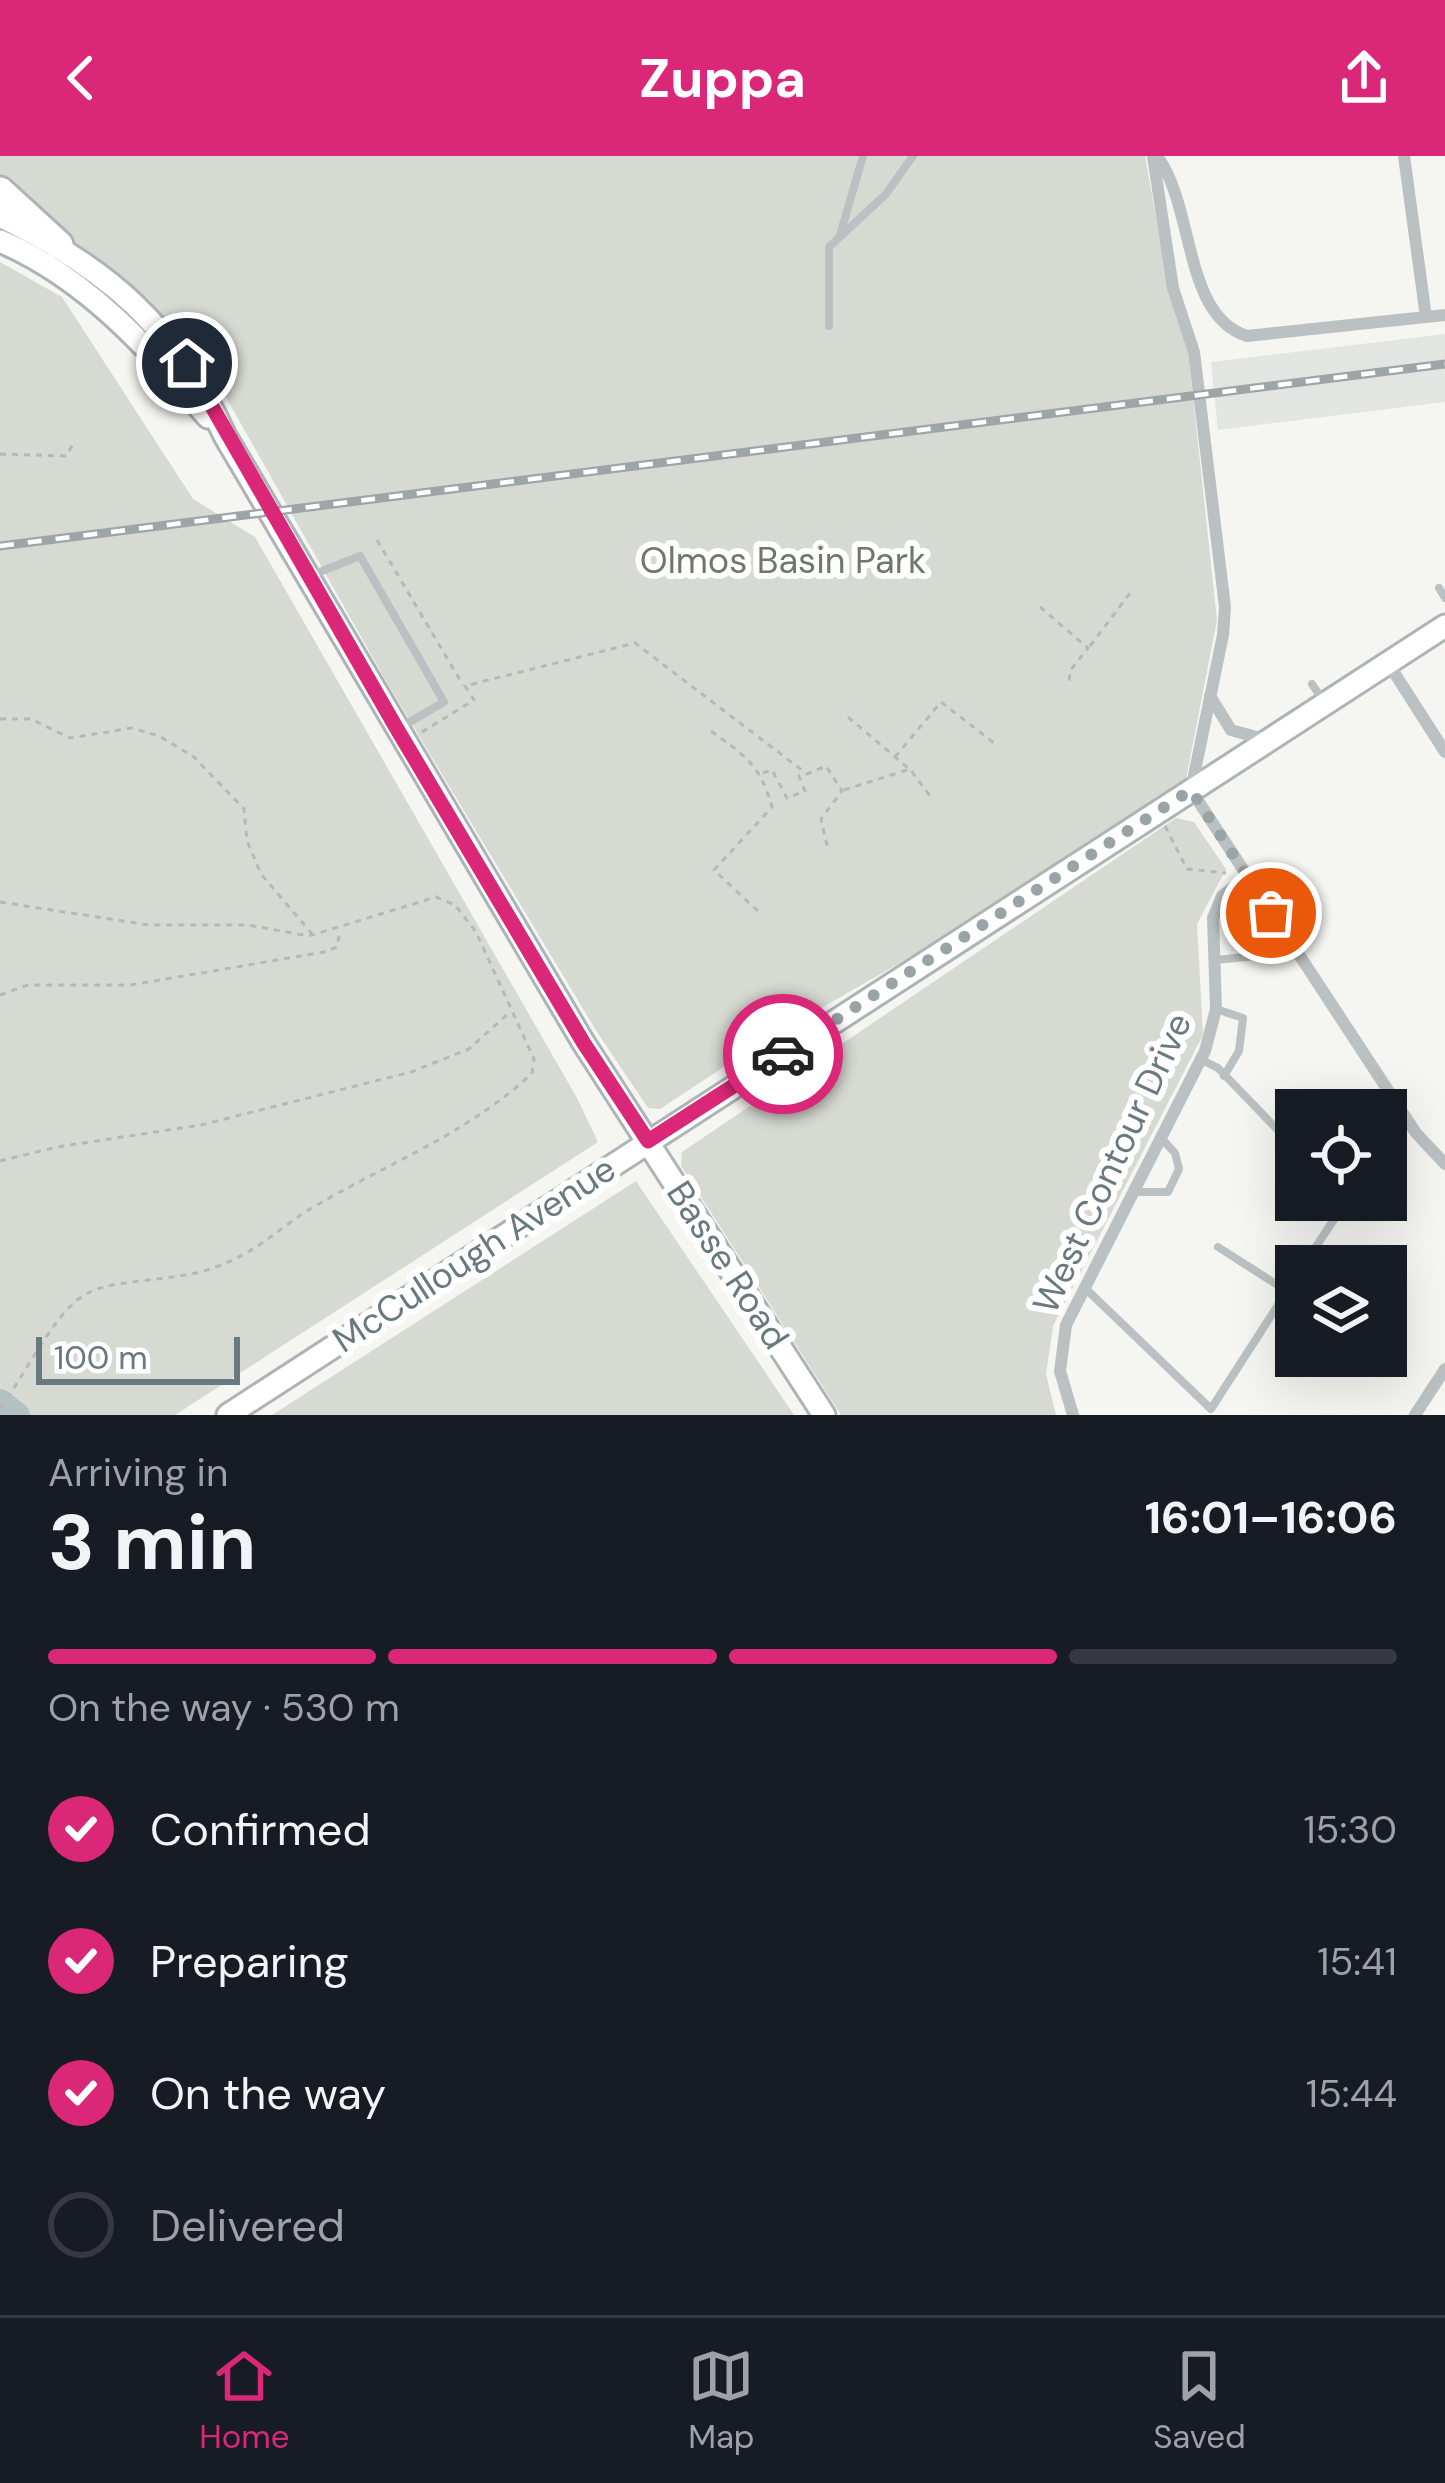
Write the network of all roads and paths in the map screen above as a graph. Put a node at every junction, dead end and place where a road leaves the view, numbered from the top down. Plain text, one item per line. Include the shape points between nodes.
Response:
1 (862, 156) edge
2 (913, 156) edge
3 (1155, 156) edge
4 (1405, 156) edge
5 (0, 191) edge
6 (0, 216) edge
7 (839, 239) junction
8 (0, 241) edge
9 (59, 244) junction
10 (1445, 315) edge
11 (1426, 317) junction
12 (829, 326) dead end
13 (225, 436) junction
14 (71, 446) dead end
15 (0, 454) edge
16 (376, 540) dead end
17 (308, 577) junction
18 (1438, 588) dead end
19 (1130, 593) dead end
20 (1445, 598) edge
21 (1040, 607) dead end
22 (1445, 626) edge
23 (1088, 648) junction
24 (1388, 663) junction
25 (1069, 684) dead end
26 (465, 686) junction
27 (1210, 696) junction
28 (848, 716) dead end
29 (0, 719) edge
30 (397, 729) junction
31 (711, 730) dead end
32 (422, 732) dead end
33 (1268, 740) junction
34 (998, 746) dead end
35 (1445, 752) edge
36 (895, 757) junction
37 (910, 769) junction
38 (807, 774) junction
39 (764, 776) junction
40 (1191, 790) junction
41 (842, 791) junction
42 (934, 800) dead end
43 (1164, 824) dead end
44 (828, 849) dead end
45 (1226, 873) dead end
46 (1247, 877) junction
47 (0, 902) edge
48 (760, 913) dead end
49 (340, 929) junction
50 (314, 935) junction
51 (1267, 955) dead end
52 (1214, 960) junction
53 (0, 995) edge
54 (1216, 1009) junction
55 (510, 1012) junction
56 (1202, 1060) junction
57 (1225, 1076) junction
58 (1275, 1127) edge
59 (1161, 1138) junction
60 (648, 1141) junction
61 (0, 1161) edge
62 (1445, 1164) edge
63 (1134, 1192) junction
64 (1218, 1247) dead end
65 (1275, 1283) edge
66 (1084, 1288) junction
67 (1275, 1311) edge
68 (1445, 1369) edge
69 (0, 1408) edge
70 (1213, 1412) edge
71 (228, 1415) edge
72 (824, 1415) edge
73 (1073, 1415) edge
74 (1415, 1415) edge

1 - 7 lane
2 - 7 lane
3 - 11 street via 1178,190 1204,296 1231,331 1247,336
3 - 27 street via 1173,288 1194,352 1225,607
4 - 11 street
5 - 9 highway
6 - 9 main road, Basse Road
7 - 12 lane via 829,247
8 - 13 main road, Basse Road via 112,314
9 - 13 main road, Basse Road via 173,343
10 - 11 street
13 - 17 main road, Basse Road
14 - 15 path via 66,456
16 - 26 path
17 - 30 main road, Basse Road
17 - 30 lane via 360,556 444,702
18 - 20 lane
19 - 23 path
21 - 23 path
22 - 24 main road, McCullough Avenue
23 - 25 path
24 - 33 main road, McCullough Avenue via 1319,694
24 - 35 street
26 - 32 path via 475,700
26 - 38 path via 635,643
27 - 33 street via 1232,730
27 - 40 street
28 - 36 path
29 - 50 path via 31,719 70,738 131,728 194,758 244,809 261,874
30 - 60 main road, Basse Road
31 - 39 path
33 - 40 main road, McCullough Avenue
34 - 36 path via 941,702
36 - 37 path
37 - 41 path
37 - 42 path
38 - 39 path via 799,776 805,791 788,798 772,770
38 - 41 path via 826,766
39 - 48 path via 772,807 714,870
40 - 46 street
40 - 60 main road, McCullough Avenue
41 - 44 path via 820,819
43 - 45 path via 1187,868
46 - 52 street, West Contour Drive via 1216,905
46 - 62 street via 1416,1133
47 - 50 path via 149,925
49 - 50 path
49 - 53 path via 338,947 324,952 131,985 28,985
49 - 55 path via 436,896 455,905 476,932
51 - 52 lane
52 - 54 street, West Contour Drive
54 - 56 street, West Contour Drive
54 - 57 lane via 1243,1018 1245,1030
55 - 61 path via 469,1049 411,1072 202,1125
55 - 69 path via 534,1059 532,1073 512,1092 315,1205 258,1251 188,1277 86,1294 66,1310
56 - 57 lane
56 - 59 street, West Contour Drive
57 - 58 lane
59 - 63 street, West Contour Drive
59 - 63 lane via 1179,1161 1174,1180 1161,1195
60 - 71 main road, McCullough Avenue
60 - 72 main road, Basse Road
63 - 66 street, West Contour Drive
64 - 65 lane
66 - 70 lane
66 - 73 street, West Contour Drive via 1060,1348
67 - 70 lane
68 - 74 street

